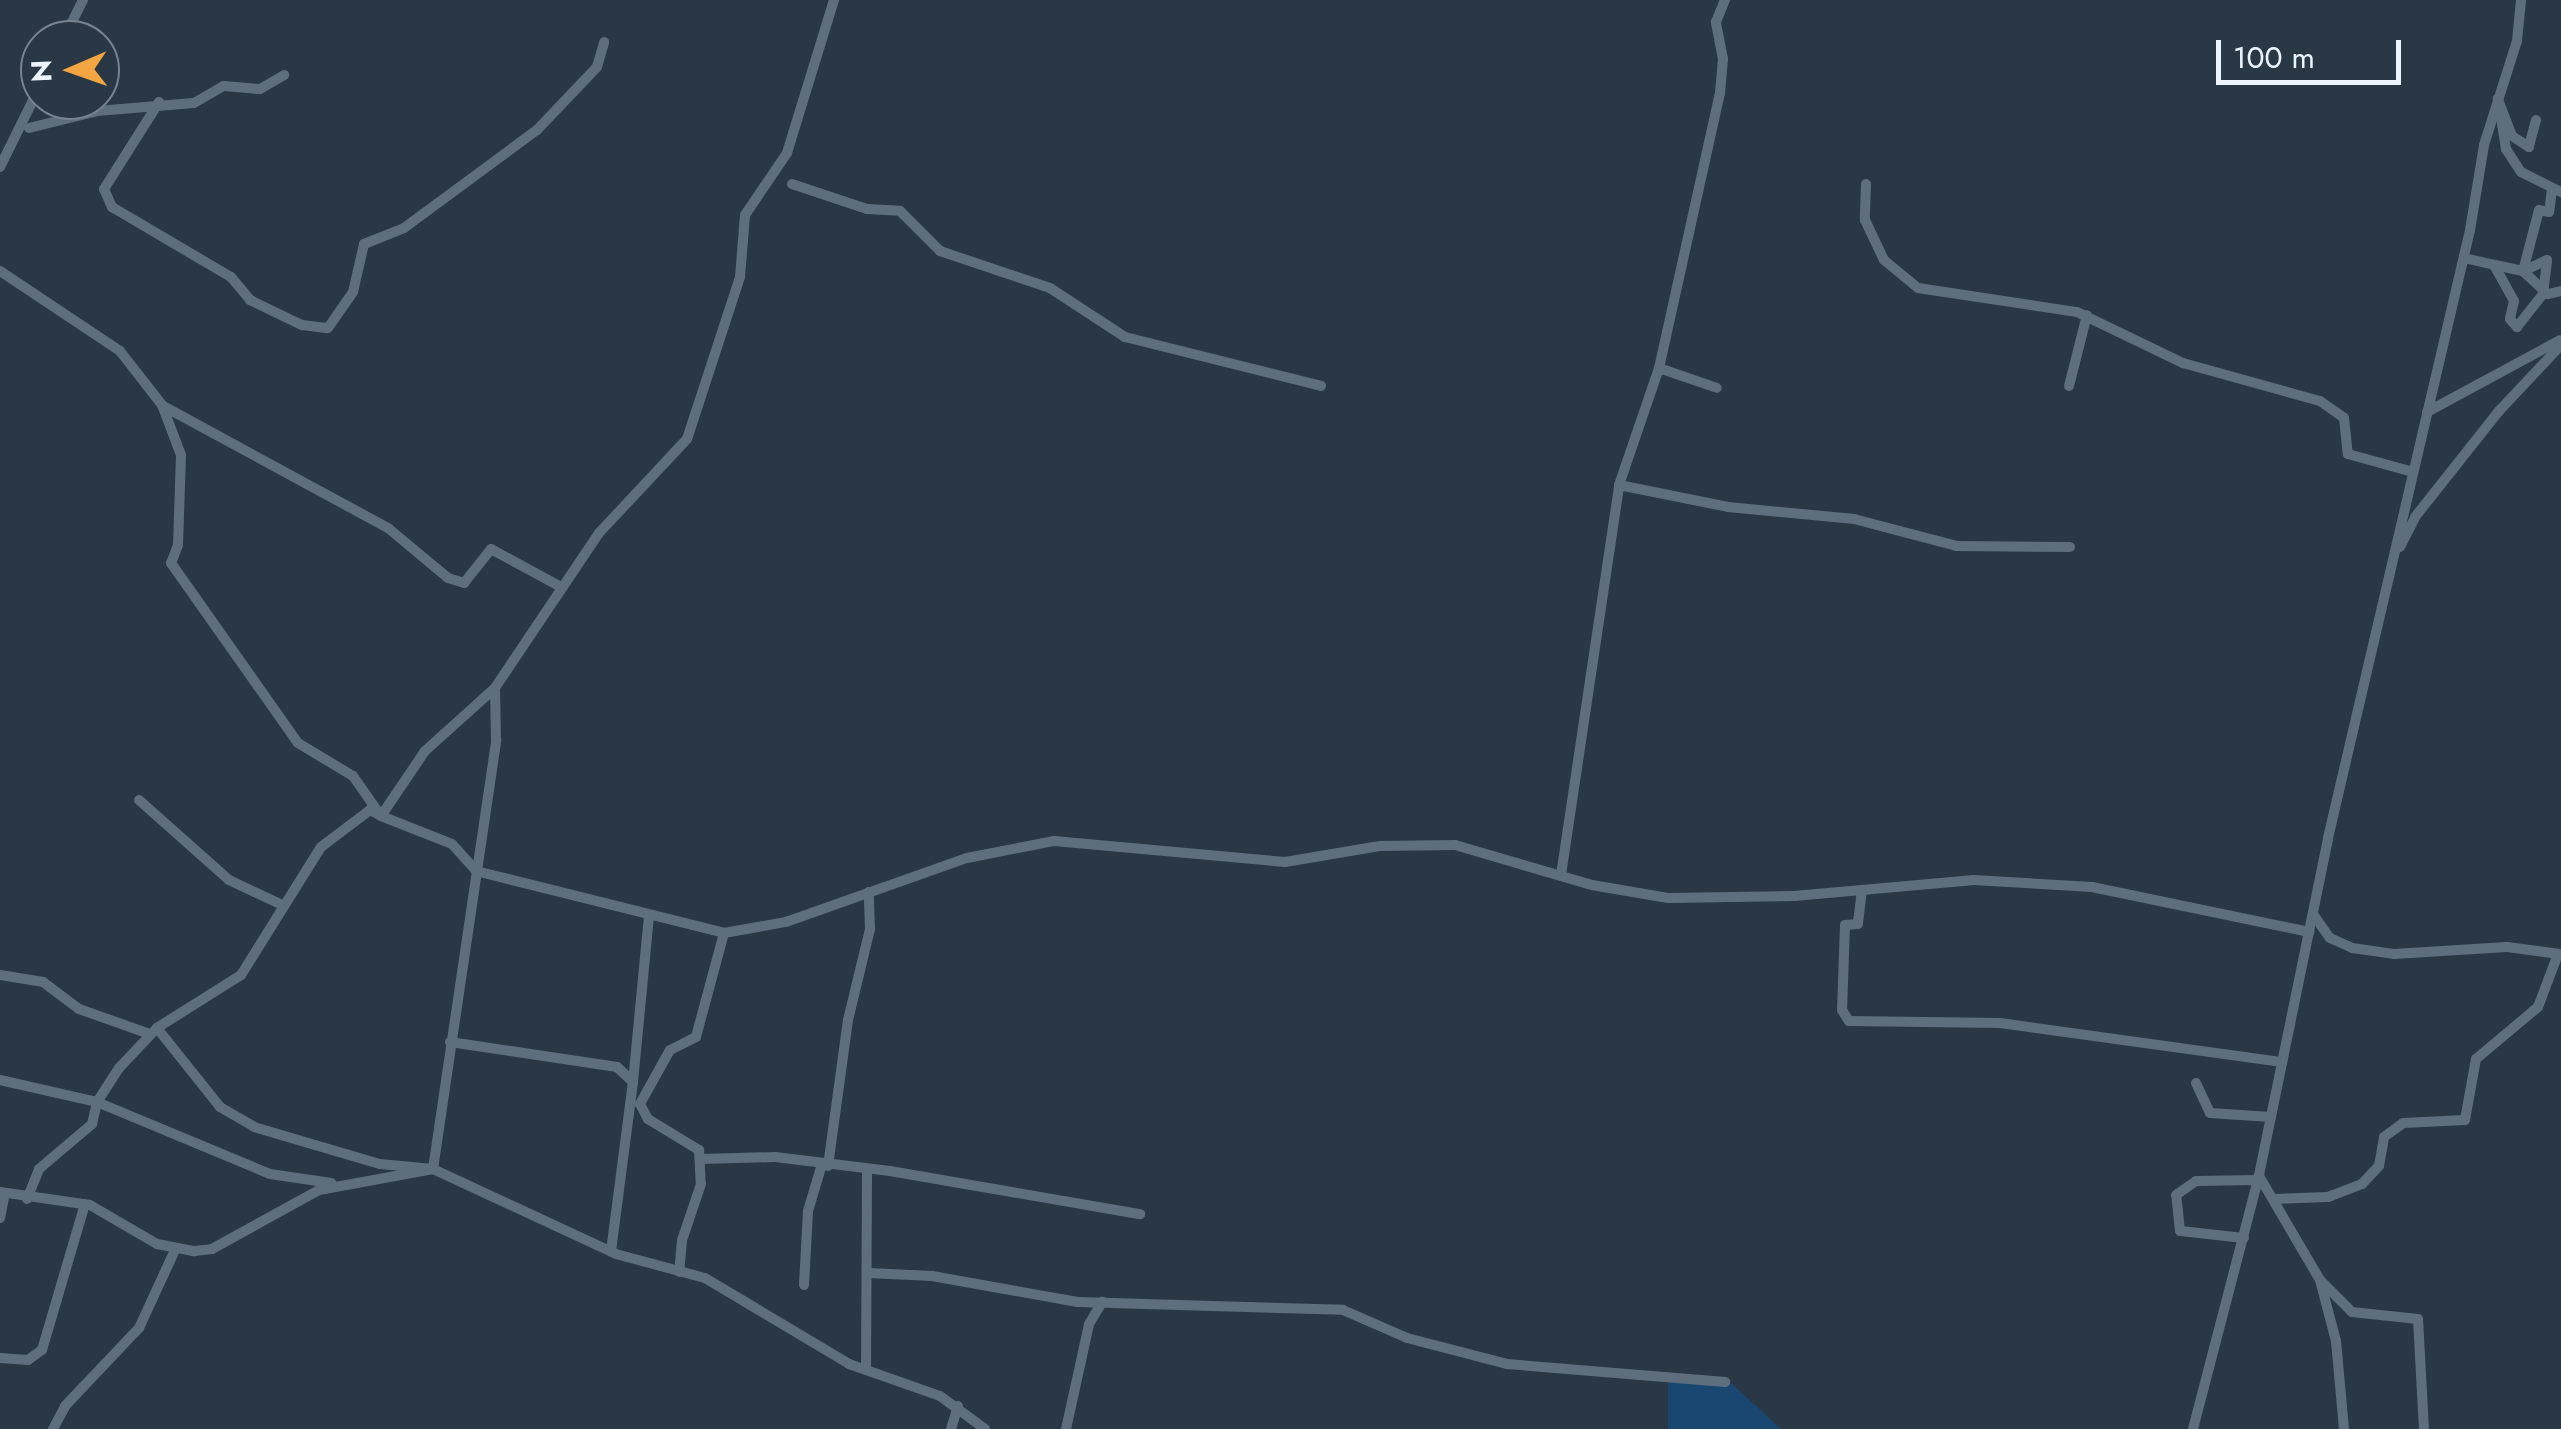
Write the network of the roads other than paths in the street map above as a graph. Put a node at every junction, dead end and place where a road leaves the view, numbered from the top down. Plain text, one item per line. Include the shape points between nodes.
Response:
1 (834, 0) edge
2 (1725, 0) edge
3 (2522, 0) edge
4 (604, 42) dead end
5 (284, 75) dead end
6 (2498, 99) junction
7 (160, 102) junction
8 (23, 120) edge
9 (2536, 120) dead end
10 (29, 128) dead end
11 (0, 167) edge
12 (792, 184) dead end
13 (1866, 184) dead end
14 (2557, 191) edge
15 (2464, 258) junction
16 (2494, 264) junction
17 (0, 271) edge
18 (2523, 271) junction
19 (2544, 290) junction
20 (2561, 292) edge
21 (2087, 315) junction
22 (2561, 342) edge
23 (1659, 368) junction
24 (1321, 386) dead end
25 (2069, 386) dead end
26 (1717, 388) dead end
27 (162, 405) junction
28 (2427, 412) junction
29 (2413, 472) junction
30 (1619, 485) junction
31 (2070, 548) dead end
32 (2391, 566) junction
33 (561, 587) junction
34 (495, 688) junction
35 (139, 800) dead end
36 (381, 816) junction
37 (476, 870) junction
38 (1562, 875) junction
39 (1862, 890) junction
40 (869, 892) junction
41 (280, 904) junction
42 (649, 914) junction
43 (2313, 914) junction
44 (2309, 932) junction
45 (724, 933) junction
46 (2559, 954) edge
47 (0, 976) edge
48 (153, 1031) junction
49 (450, 1042) junction
50 (2282, 1062) junction
51 (0, 1080) edge
52 (633, 1082) junction
53 (2196, 1082) dead end
54 (96, 1102) junction
55 (2271, 1117) junction
56 (701, 1159) junction
57 (825, 1165) junction
58 (433, 1168) junction
59 (867, 1168) junction
60 (2258, 1178) junction
61 (343, 1184) junction
62 (2, 1193) edge
63 (27, 1198) junction
64 (2275, 1199) junction
65 (85, 1204) junction
66 (1140, 1214) dead end
67 (0, 1218) edge
68 (2244, 1238) junction
69 (175, 1250) junction
70 (611, 1252) junction
71 (679, 1272) junction
72 (869, 1273) junction
73 (2320, 1280) junction
74 (804, 1285) dead end
75 (1102, 1302) junction
76 (0, 1358) edge
77 (866, 1370) junction
78 (1724, 1382) dead end
79 (958, 1406) junction
80 (52, 1429) edge
81 (951, 1429) edge
82 (985, 1429) edge
83 (1066, 1429) edge
84 (2192, 1429) edge
85 (2344, 1429) edge
86 (2424, 1429) edge

1 - 33 street via 787,154 745,215 740,277 688,436 664,470 599,533
2 - 23 street via 1716,22 1724,59 1720,93
3 - 6 street
4 - 7 street via 597,67 537,130 404,228 364,244 353,292 328,328 302,325 250,300 231,278 112,207 104,190
5 - 7 street via 260,89 224,86 194,103
6 - 9 street via 2512,136 2529,146
6 - 14 street via 2506,149 2521,172
6 - 15 street
7 - 10 street
8 - 11 street
12 - 24 street via 867,208 900,211 940,250 1050,288 1125,337
13 - 21 street via 1865,220 1884,260 1903,280 1918,288
14 - 18 street via 2549,212 2539,210
15 - 16 street
15 - 28 street
16 - 18 street
16 - 19 street via 2514,302 2510,319 2518,327
17 - 27 street via 120,351
18 - 19 street
18 - 19 street via 2548,260
19 - 20 street
21 - 25 street
21 - 29 street via 2182,364 2320,401 2344,418 2348,454
22 - 28 street
22 - 32 street via 2415,517
23 - 26 street
23 - 30 street
27 - 33 street via 388,528 448,578 464,583 490,549
27 - 36 street via 181,454 178,546 171,562 290,734 354,776
28 - 29 street
29 - 32 street
30 - 31 street via 1728,507 1854,520 1957,546
30 - 38 street
32 - 43 street
33 - 34 street
34 - 36 street via 426,750
34 - 37 street via 496,740
35 - 41 street via 229,880
36 - 37 street via 452,844
36 - 41 street via 370,810 321,847
37 - 42 street
37 - 49 street
38 - 39 street via 1668,898
38 - 40 street via 1454,846 1380,846 1286,862 1054,840 967,858
39 - 44 street via 1974,880 2110,888
39 - 50 street via 1859,922 1845,925 1842,1010 1849,1021 2000,1024
40 - 45 street via 786,922
40 - 57 street via 870,929
41 - 48 street via 241,975
42 - 45 street
42 - 52 street
43 - 44 street
43 - 46 street via 2330,938 2352,948 2394,954 2508,947
44 - 50 street
45 - 56 street via 696,1037 670,1050 640,1104 648,1119 696,1144
46 - 64 street via 2538,1007 2476,1059 2465,1120 2403,1122 2384,1138 2378,1166 2362,1184 2328,1197
47 - 48 street via 43,982 79,1010
48 - 54 street
48 - 58 street via 220,1107 254,1127 380,1164
49 - 52 street via 617,1067
49 - 58 street
50 - 55 street
51 - 54 street
52 - 70 street
53 - 55 street via 2210,1113
54 - 61 street via 270,1174
54 - 63 street via 92,1124 45,1162
55 - 60 street
56 - 57 street via 775,1157
56 - 71 street
57 - 59 street
57 - 74 street via 808,1211
58 - 61 street
58 - 70 street
59 - 66 street
59 - 72 street
60 - 64 street
60 - 68 street
60 - 68 street via 2196,1180 2175,1199 2180,1231
61 - 69 street via 212,1249
62 - 63 street
62 - 67 street
63 - 65 street
64 - 73 street
65 - 69 street
65 - 76 street via 42,1350 28,1360
68 - 84 street
69 - 80 street via 138,1328 116,1359 65,1406
70 - 71 street
71 - 77 street via 718,1284
72 - 75 street
72 - 77 street
73 - 85 street via 2336,1341
73 - 86 street via 2352,1312 2418,1319
75 - 78 street via 1343,1310 1407,1338 1508,1364
75 - 83 street via 1089,1324
77 - 79 street
79 - 81 street
79 - 82 street

